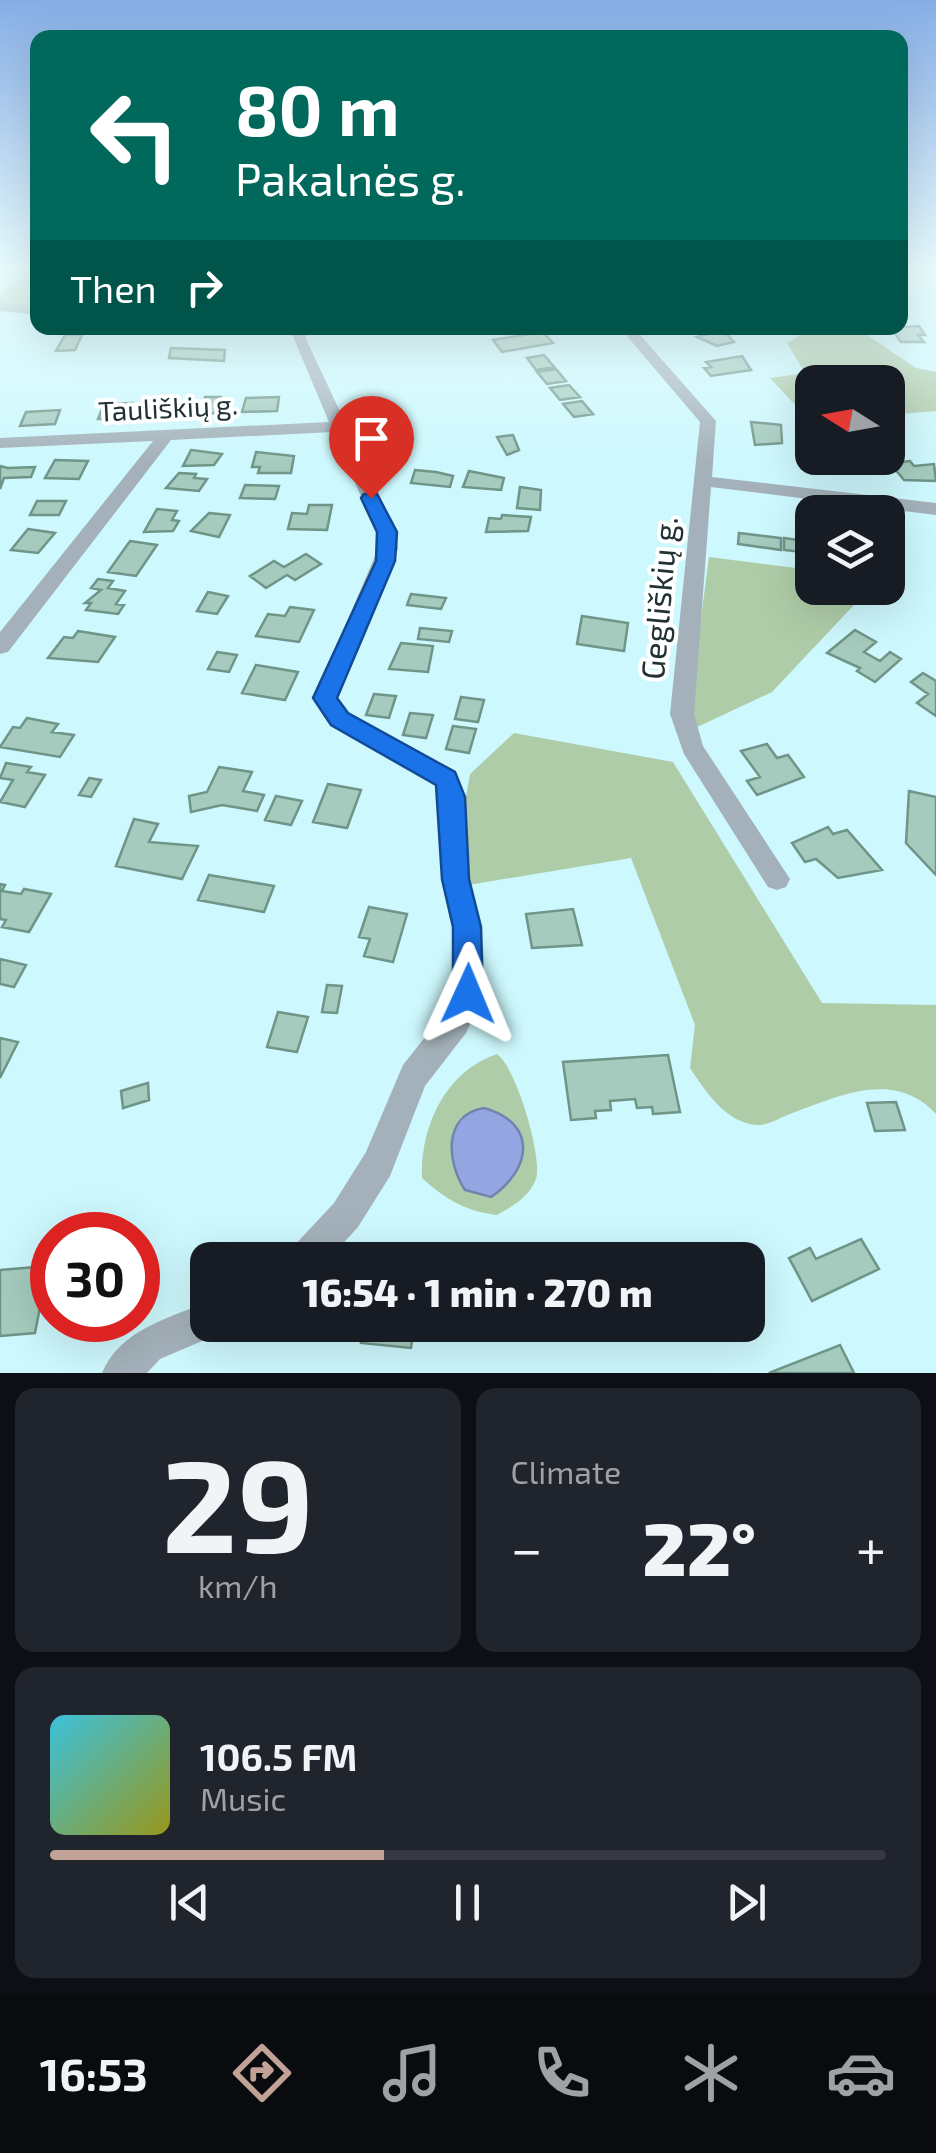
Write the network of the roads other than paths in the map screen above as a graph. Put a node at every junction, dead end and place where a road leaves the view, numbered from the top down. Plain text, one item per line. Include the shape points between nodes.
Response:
1 (299, 335) edge
2 (633, 335) edge
3 (338, 428) junction
4 (165, 437) junction
5 (0, 442) edge
6 (704, 481) junction
7 (936, 508) edge
8 (0, 647) edge
9 (777, 880) dead end
10 (321, 1242) edge
11 (190, 1328) edge
12 (121, 1373) edge

1 - 3 street
2 - 6 street, Gegliškių g. via 708,421
3 - 4 street, Tauliškių g.
3 - 10 street via 387,532 388,549 325,698 340,719 446,779 470,959 468,994 455,1023 414,1076 378,1164
4 - 5 street, Tauliškių g.
4 - 8 street
6 - 7 street
6 - 9 street, Gegliškių g. via 685,733
11 - 12 street via 146,1346

